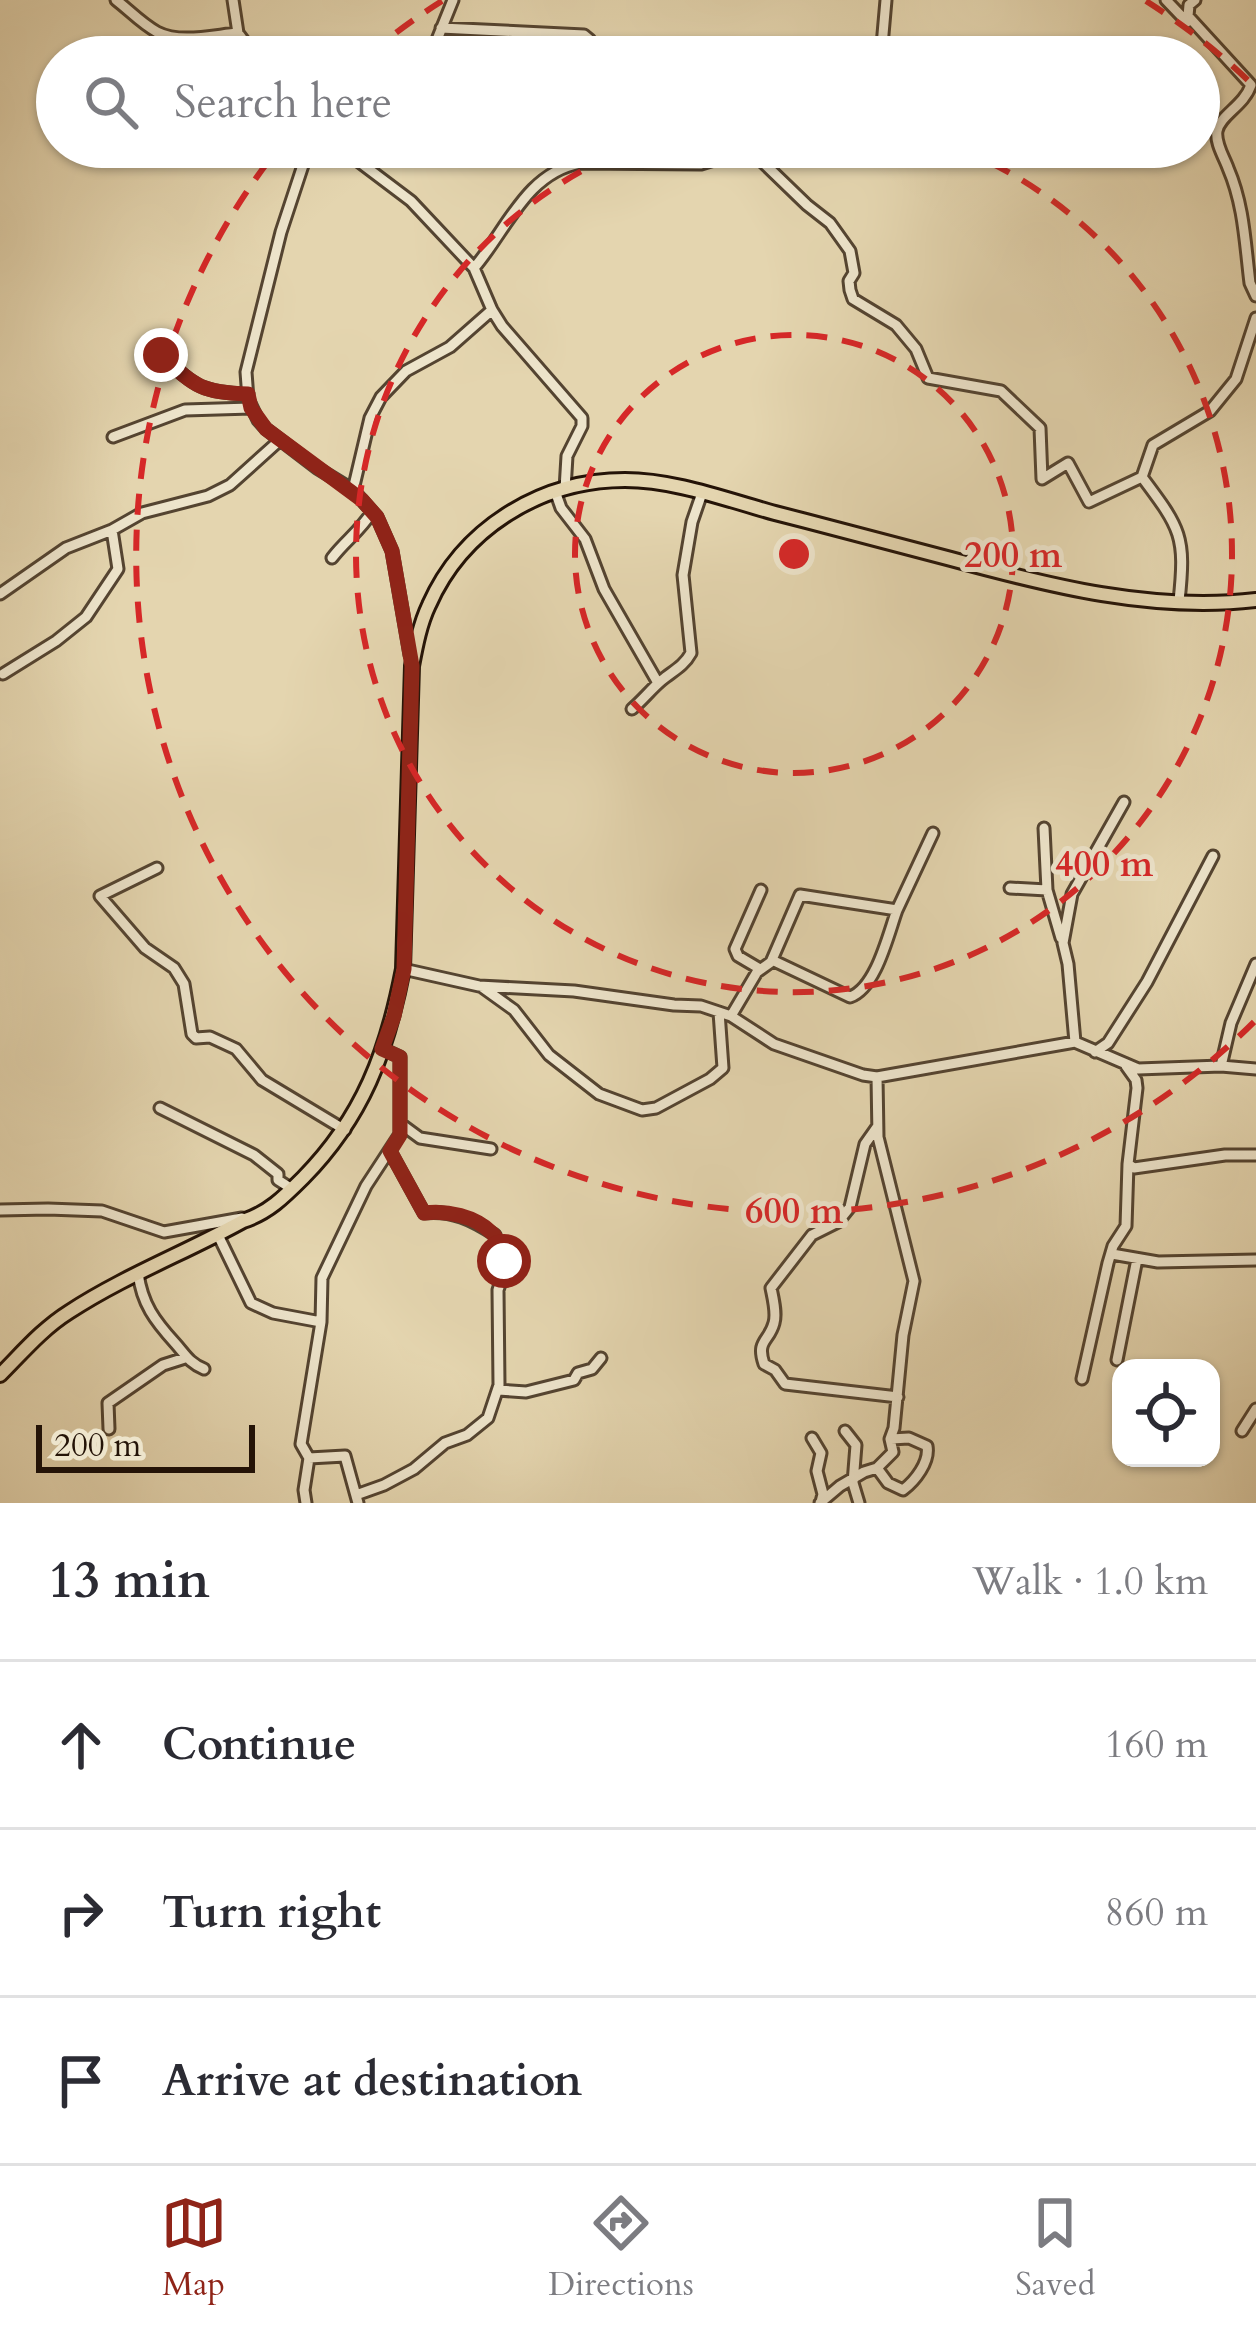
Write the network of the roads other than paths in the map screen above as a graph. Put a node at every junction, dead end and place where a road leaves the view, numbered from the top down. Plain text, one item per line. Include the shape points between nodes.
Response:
1 (116, 0) edge
2 (232, 0) edge
3 (453, 0) edge
4 (886, 0) edge
5 (1166, 0) edge
6 (1195, 0) edge
7 (441, 28) junction
8 (518, 32) junction
9 (238, 33) junction
10 (169, 36) edge
11 (204, 36) edge
12 (240, 36) edge
13 (438, 36) edge
14 (518, 36) edge
15 (573, 36) edge
16 (883, 36) edge
17 (1202, 36) edge
18 (1206, 36) edge
19 (1220, 51) edge
20 (1220, 54) edge
21 (1251, 85) junction
22 (1220, 124) edge
23 (1220, 148) edge
24 (303, 168) edge
25 (367, 168) edge
26 (562, 168) edge
27 (770, 168) edge
28 (474, 268) junction
29 (1256, 296) edge
30 (492, 310) junction
31 (1256, 318) edge
32 (161, 355) dead end
33 (248, 394) junction
34 (251, 408) junction
35 (113, 436) dead end
36 (280, 440) junction
37 (1142, 477) junction
38 (352, 490) junction
39 (560, 490) junction
40 (702, 493) junction
41 (372, 512) junction
42 (112, 530) junction
43 (332, 557) dead end
44 (0, 594) edge
45 (1256, 600) edge
46 (1179, 601) junction
47 (412, 666) junction
48 (3, 674) edge
49 (658, 683) junction
50 (632, 709) dead end
51 (1124, 802) dead end
52 (1044, 828) dead end
53 (933, 833) dead end
54 (1213, 856) dead end
55 (157, 868) dead end
56 (1010, 888) dead end
57 (761, 890) dead end
58 (1047, 890) junction
59 (897, 910) junction
60 (1063, 943) junction
61 (772, 960) junction
62 (1256, 964) edge
63 (404, 969) junction
64 (760, 969) junction
65 (479, 986) junction
66 (725, 1014) junction
67 (1075, 1042) junction
68 (382, 1049) junction
69 (1095, 1052) junction
70 (1126, 1066) junction
71 (1221, 1066) junction
72 (1256, 1069) edge
73 (877, 1077) junction
74 (160, 1108) dead end
75 (401, 1124) junction
76 (877, 1127) junction
77 (345, 1130) junction
78 (491, 1149) dead end
79 (390, 1151) junction
80 (1256, 1155) edge
81 (1128, 1164) junction
82 (292, 1189) junction
83 (0, 1210) edge
84 (263, 1214) junction
85 (218, 1234) junction
86 (1112, 1254) junction
87 (1137, 1259) junction
88 (1256, 1260) edge
89 (138, 1273) junction
90 (321, 1322) junction
91 (185, 1358) junction
92 (601, 1358) dead end
93 (1118, 1359) edge
94 (204, 1370) dead end
95 (0, 1375) edge
96 (1082, 1379) dead end
97 (498, 1390) junction
98 (898, 1397) junction
99 (1256, 1408) edge
100 (109, 1429) dead end
101 (845, 1431) dead end
102 (1242, 1431) dead end
103 (812, 1438) dead end
104 (890, 1439) junction
105 (309, 1458) junction
106 (877, 1468) junction
107 (856, 1476) junction
108 (357, 1499) edge
109 (306, 1503) edge
110 (820, 1503) edge
111 (859, 1503) edge

1 - 10 street
2 - 9 street
3 - 7 street
4 - 16 street
5 - 17 street
6 - 18 street via 1188,16
7 - 8 street
7 - 13 street
8 - 14 street
8 - 15 street
9 - 11 street
9 - 12 street
19 - 21 street
20 - 21 street
21 - 22 street
23 - 29 street via 1240,194
24 - 33 street via 272,263
25 - 28 street
26 - 28 street via 527,194
27 - 37 street via 830,223 850,251 853,299 896,325 928,378 1001,391 1040,428 1042,479 1068,463 1089,502
28 - 30 street
30 - 38 street via 381,398
30 - 39 street via 582,418
31 - 37 street via 1236,379 1210,411 1154,445
32 - 33 street via 195,386
33 - 34 street
34 - 35 street via 185,410
34 - 36 street
36 - 38 street
36 - 42 street via 230,485
37 - 46 street via 1179,533
38 - 41 street
39 - 40 main road via 623,480
39 - 47 main road via 503,517 466,547 427,608
39 - 49 street via 561,508
40 - 46 main road via 1026,579
40 - 49 street via 683,575 691,653
41 - 43 street
41 - 47 street via 392,551
42 - 44 street via 65,548
42 - 48 street via 118,569 86,617
45 - 46 main road
47 - 63 main road
49 - 50 street
51 - 60 street via 1072,894
52 - 58 street
53 - 59 street
54 - 69 street via 1147,982
55 - 77 street via 100,896 174,968 192,1034 236,1048 262,1080
56 - 58 street
57 - 64 street via 735,949
58 - 60 street
59 - 61 street via 803,894
59 - 61 street via 857,996
60 - 67 street
61 - 64 street
62 - 71 street
63 - 65 street
63 - 68 main road
64 - 66 street
65 - 66 street
65 - 66 street via 599,1094 642,1110 723,1068
66 - 73 street via 774,1044
67 - 69 street
67 - 73 street
68 - 75 street via 400,1057
68 - 77 main road
69 - 70 street
70 - 71 street
70 - 81 street via 1137,1088
71 - 72 street
73 - 76 street
74 - 82 street via 254,1155
75 - 78 street via 420,1138
75 - 79 street
76 - 98 street via 914,1270
76 - 98 street via 850,1207 812,1235 772,1288 774,1324 760,1354 785,1384
77 - 82 main road
79 - 90 street via 328,1263
79 - 97 street via 424,1213 443,1210 495,1235 504,1261
80 - 81 street
81 - 86 street via 1126,1226
82 - 84 main road
83 - 84 street via 102,1211 164,1232
84 - 85 main road
85 - 89 main road
85 - 90 street via 251,1303
86 - 87 street
86 - 96 street
87 - 88 street
87 - 93 street
89 - 91 street via 145,1304
89 - 95 main road via 68,1312
90 - 105 street via 301,1444
91 - 94 street
91 - 100 street via 108,1403
92 - 97 street via 574,1380
97 - 108 street via 488,1418 467,1435
98 - 104 street
99 - 102 street
101 - 107 street via 856,1445
103 - 110 street via 821,1453
104 - 106 street via 893,1452
104 - 106 street via 909,1438 928,1454 903,1490
105 - 108 street via 345,1456
105 - 109 street
106 - 107 street
107 - 110 street
107 - 111 street

